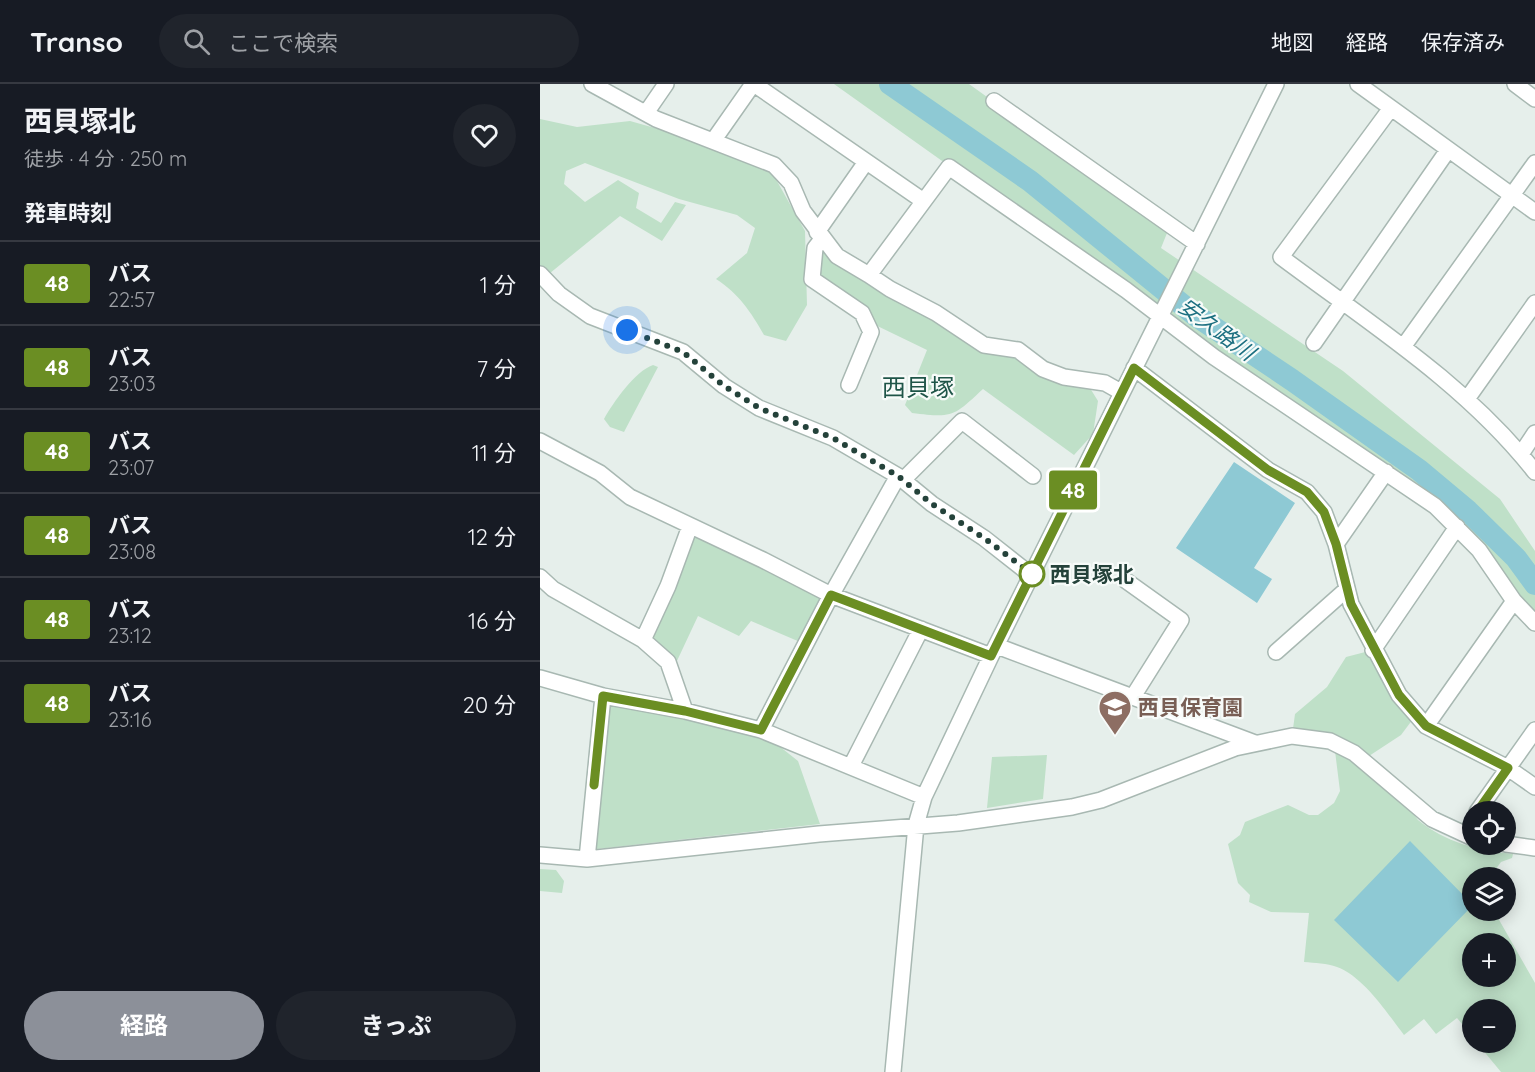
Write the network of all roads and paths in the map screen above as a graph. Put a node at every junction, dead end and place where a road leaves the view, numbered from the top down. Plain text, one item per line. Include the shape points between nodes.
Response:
1 (592, 84) edge
2 (666, 84) edge
3 (754, 84) edge
4 (1276, 84) edge
5 (1358, 84) edge
6 (1515, 84) edge
7 (1535, 99) edge
8 (994, 101) dead end
9 (1391, 108) junction
10 (646, 113) junction
11 (713, 141) junction
12 (1448, 150) junction
13 (866, 162) junction
14 (1535, 164) edge
15 (1511, 196) junction
16 (922, 200) junction
17 (1535, 213) edge
18 (819, 235) junction
19 (1197, 244) junction
20 (540, 274) edge
21 (868, 274) junction
22 (1535, 303) edge
23 (1344, 304) junction
24 (1161, 316) junction
25 (1314, 343) dead end
26 (1403, 347) junction
27 (1134, 368) junction
28 (849, 385) dead end
29 (1121, 392) junction
30 (1467, 399) junction
31 (1535, 433) edge
32 (540, 441) edge
33 (1521, 454) junction
34 (1386, 472) junction
35 (1535, 472) edge
36 (1032, 476) dead end
37 (900, 478) junction
38 (690, 526) junction
39 (1457, 527) junction
40 (1336, 544) junction
41 (1031, 575) junction
42 (540, 577) edge
43 (1125, 580) dead end
44 (1347, 589) junction
45 (831, 595) junction
46 (1514, 601) junction
47 (1535, 623) edge
48 (921, 629) junction
49 (643, 640) junction
50 (1373, 650) junction
51 (994, 651) junction
52 (1276, 652) dead end
53 (540, 678) edge
54 (1134, 695) junction
55 (603, 696) junction
56 (685, 711) junction
57 (1426, 726) junction
58 (761, 730) junction
59 (1535, 730) edge
60 (1255, 742) junction
61 (851, 766) junction
62 (1508, 768) junction
63 (1535, 787) edge
64 (924, 797) junction
65 (1485, 801) edge
66 (916, 825) junction
67 (1462, 834) edge
68 (1516, 845) edge
69 (1535, 848) edge
70 (540, 855) edge
71 (587, 859) junction
72 (893, 1072) edge

1 - 10 street
2 - 10 street
3 - 11 street
3 - 13 street
4 - 19 street
5 - 9 street
6 - 7 street
8 - 19 street
9 - 12 street
9 - 23 street via 1281,257
10 - 11 street
11 - 18 street via 774,165 791,183
12 - 15 street
12 - 23 street
13 - 16 street
13 - 18 street
14 - 15 street
15 - 17 street
15 - 26 street
16 - 21 street
16 - 24 street via 949,167
18 - 21 street via 837,256
18 - 28 street via 812,279 862,313 871,332
19 - 24 street
20 - 37 street via 559,294 590,316 683,352 724,386 759,408 833,438
21 - 29 street via 984,345 1018,350 1043,369 1064,377 1105,383
22 - 30 street
23 - 25 street
23 - 26 street
24 - 27 street
24 - 34 street via 1214,357
26 - 30 street
27 - 29 street
27 - 40 street via 1268,470 1307,492 1324,512
29 - 41 street
30 - 33 street
31 - 33 street
32 - 38 street via 600,473 630,497
33 - 35 street
34 - 39 street via 1435,506
34 - 40 street
36 - 37 street via 962,421
37 - 41 street
37 - 45 street
38 - 45 street
38 - 49 street via 669,586
39 - 46 street via 1479,549
39 - 50 street
40 - 44 street
41 - 51 street
42 - 49 street
43 - 54 street via 1181,620
44 - 50 street
44 - 52 street
45 - 48 street
45 - 58 street
46 - 47 street
46 - 57 street
48 - 51 street
48 - 61 street
49 - 56 street via 668,662
50 - 57 street via 1399,695
51 - 54 street
51 - 64 street
53 - 55 street
54 - 60 street
55 - 56 street
55 - 71 street
56 - 58 street
57 - 62 street
58 - 61 street
59 - 62 street
60 - 66 street via 1101,800 958,823
60 - 67 street via 1292,736 1335,742 1354,753 1432,819
61 - 64 street
62 - 63 street
62 - 65 street
64 - 66 street
66 - 71 street
66 - 72 street
68 - 69 street
70 - 71 street

